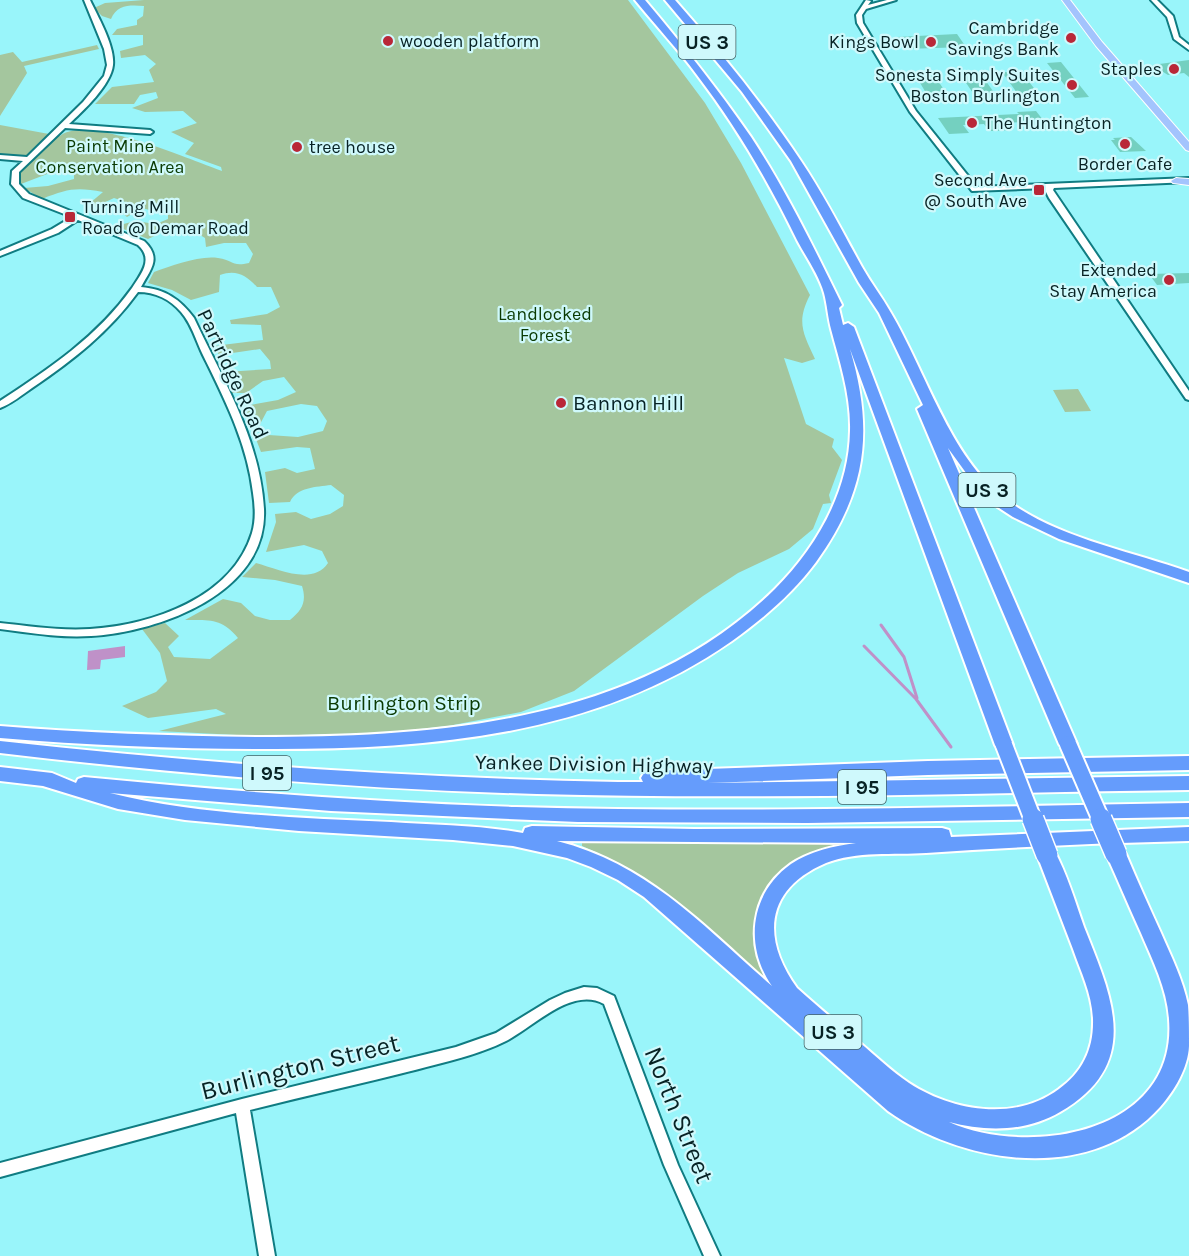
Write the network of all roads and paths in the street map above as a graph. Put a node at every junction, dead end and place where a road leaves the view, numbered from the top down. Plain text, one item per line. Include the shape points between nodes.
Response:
1 (87, 0) edge
2 (640, 0) edge
3 (670, 0) edge
4 (893, 0) edge
5 (1066, 0) edge
6 (1154, 0) edge
7 (881, 1) edge
8 (866, 3) edge
9 (1189, 48) edge
10 (1164, 117) junction
11 (62, 126) junction
12 (150, 132) dead end
13 (1189, 136) edge
14 (1189, 148) edge
15 (0, 157) edge
16 (29, 159) junction
17 (1176, 181) joint
18 (1189, 181) edge
19 (1051, 186) junction
20 (78, 217) junction
21 (0, 254) edge
22 (135, 289) junction
23 (830, 296) junction
24 (875, 300) junction
25 (1189, 397) edge
26 (0, 405) edge
27 (1189, 578) edge
28 (0, 626) edge
29 (0, 732) edge
30 (0, 747) edge
31 (1189, 763) edge
32 (0, 774) edge
33 (44, 779) junction
34 (1189, 783) edge
35 (536, 787) junction
36 (1189, 810) edge
37 (487, 834) junction
38 (1189, 834) edge
39 (1119, 845) junction
40 (602, 993) joint
41 (242, 1105) junction
42 (0, 1170) edge
43 (267, 1256) edge
44 (712, 1256) edge

1 - 11 street via 107,51 110,70 101,87
2 - 23 highway, US 3 via 707,82 747,139 792,217
3 - 24 highway, US 3 via 728,67 784,142
4 - 7 street
5 - 10 main road
6 - 9 street via 1170,16 1176,38
7 - 8 street
8 - 19 street via 859,15 860,23 908,104 975,189
10 - 13 main road
10 - 14 main road
11 - 12 street
11 - 16 street
15 - 16 street
16 - 20 street via 14,177 18,189
17 - 18 main road
17 - 19 street
19 - 25 street via 1053,198
20 - 21 street
20 - 22 street via 129,236 148,249 150,263
22 - 26 street via 110,320 71,356
22 - 28 street, Partridge Road via 168,295 183,307 238,420 252,459 258,501 260,521 253,549 241,568 210,595 152,622 89,633
23 - 29 highway via 857,401 856,451 844,498 819,547 779,595 735,632 680,666 558,714 479,732 420,740 226,743
23 - 39 highway, US 3, bridge via 842,314 869,380 1004,745 1047,855 1096,984 1103,1008 1100,1054 1087,1077 1066,1097 1037,1112 1002,1119 971,1117 941,1110 888,1080 778,979 768,958 763,930 767,909 792,874 821,858 995,840
24 - 27 highway, US 3 via 952,440 993,496 1047,527
24 - 39 highway, bridge via 1068,744
30 - 35 highway, Yankee Division Highway / I 95 via 257,772
31 - 35 highway via 765,773
32 - 33 highway, I 95
33 - 36 highway, I 95 via 284,802 546,814
33 - 37 highway via 118,802 231,817
34 - 35 highway, Yankee Division Highway / I 95
37 - 39 highway via 1088,832
37 - 39 highway via 567,849 624,874 666,905 901,1108 959,1136 1026,1148 1065,1146 1121,1126 1154,1098 1175,1064 1180,1025 1176,993
38 - 39 highway, US 3
40 - 41 street, Burlington Street via 585,992 567,999 476,1047
40 - 44 street, North Street via 609,1000 671,1165
41 - 42 street, Burlington Street
41 - 43 street

